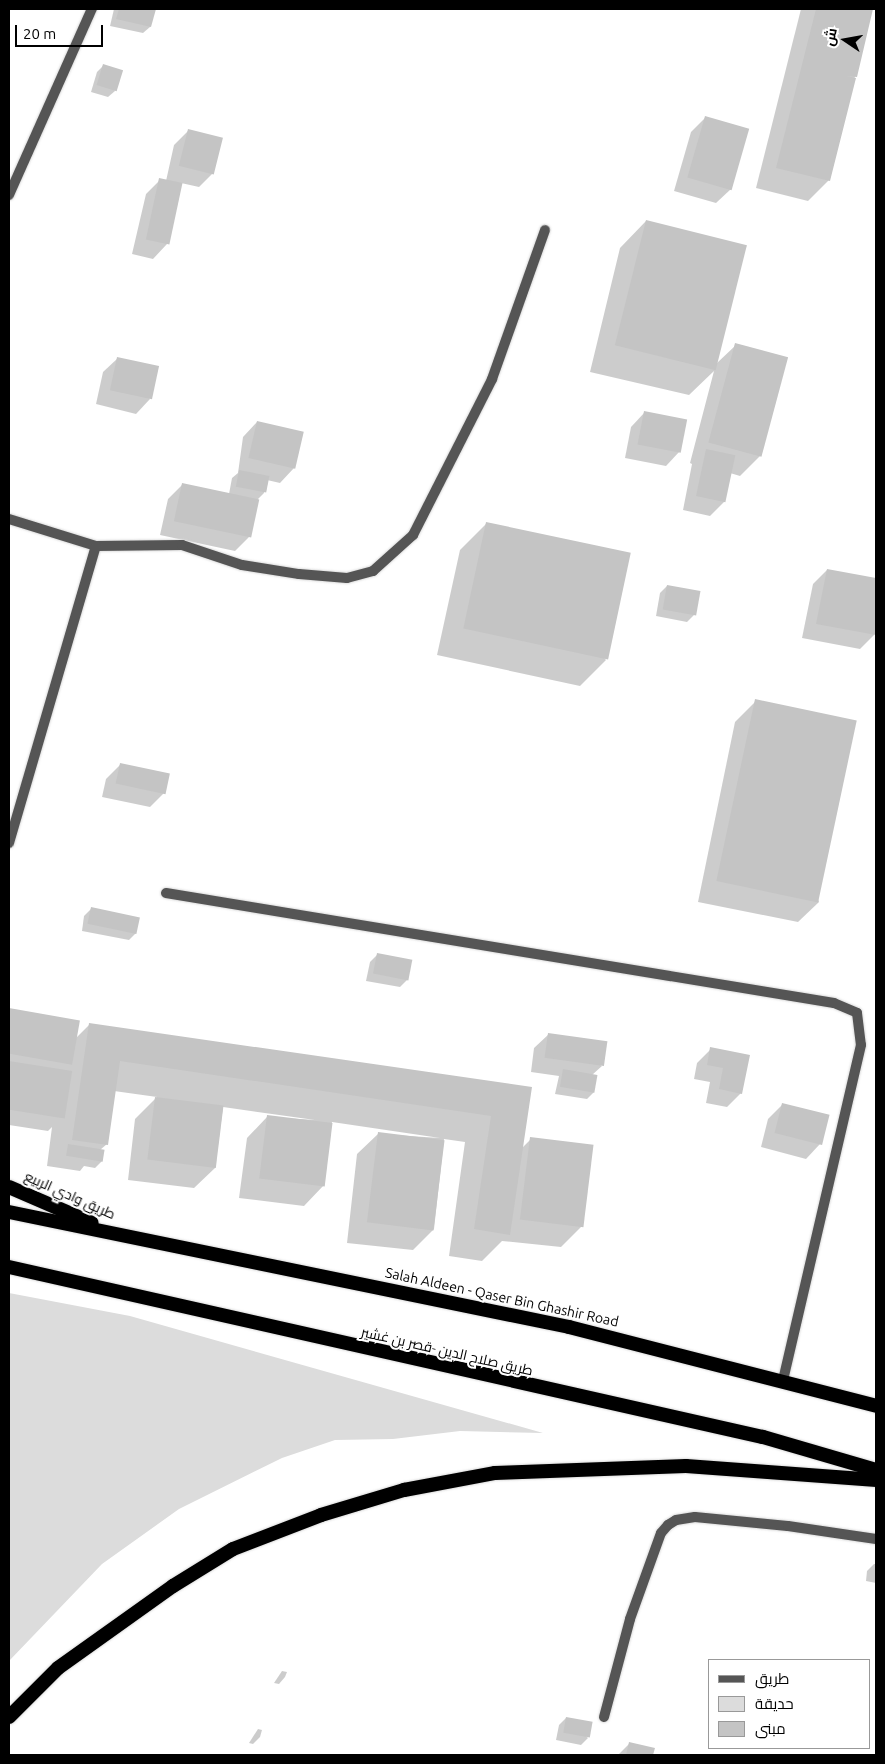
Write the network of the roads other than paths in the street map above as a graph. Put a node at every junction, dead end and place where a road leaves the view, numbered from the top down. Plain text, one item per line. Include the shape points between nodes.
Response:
1 (92, 9) edge
2 (9, 195) edge
3 (545, 230) dead end
4 (9, 519) edge
5 (96, 546) junction
6 (9, 843) edge
7 (166, 893) dead end
8 (9, 1187) edge
9 (9, 1212) edge
10 (118, 1234) junction
11 (9, 1267) edge
12 (783, 1379) junction
13 (876, 1406) edge
14 (876, 1470) edge
15 (876, 1480) edge
16 (876, 1539) edge
17 (9, 1717) edge
18 (604, 1717) dead end

1 - 2 street
3 - 5 street via 492,379 413,535 373,571 347,578 298,574 242,565 182,545
4 - 5 street
5 - 6 street
7 - 12 street via 834,1003 856,1013 861,1045
8 - 10 highway, طريق وادي الربيع
9 - 10 highway
10 - 12 highway, Salah Aldeen - Qaser Bin Ghashir Road via 569,1327
11 - 14 highway, طريق صلاح الدين -قصر بن غشير via 763,1437
12 - 13 highway, Salah Aldeen - Qaser Bin Ghashir Road
15 - 17 highway via 686,1466 495,1473 404,1490 321,1515 234,1549 172,1586 58,1668
16 - 18 street via 695,1517 676,1520 668,1525 661,1533 630,1619

